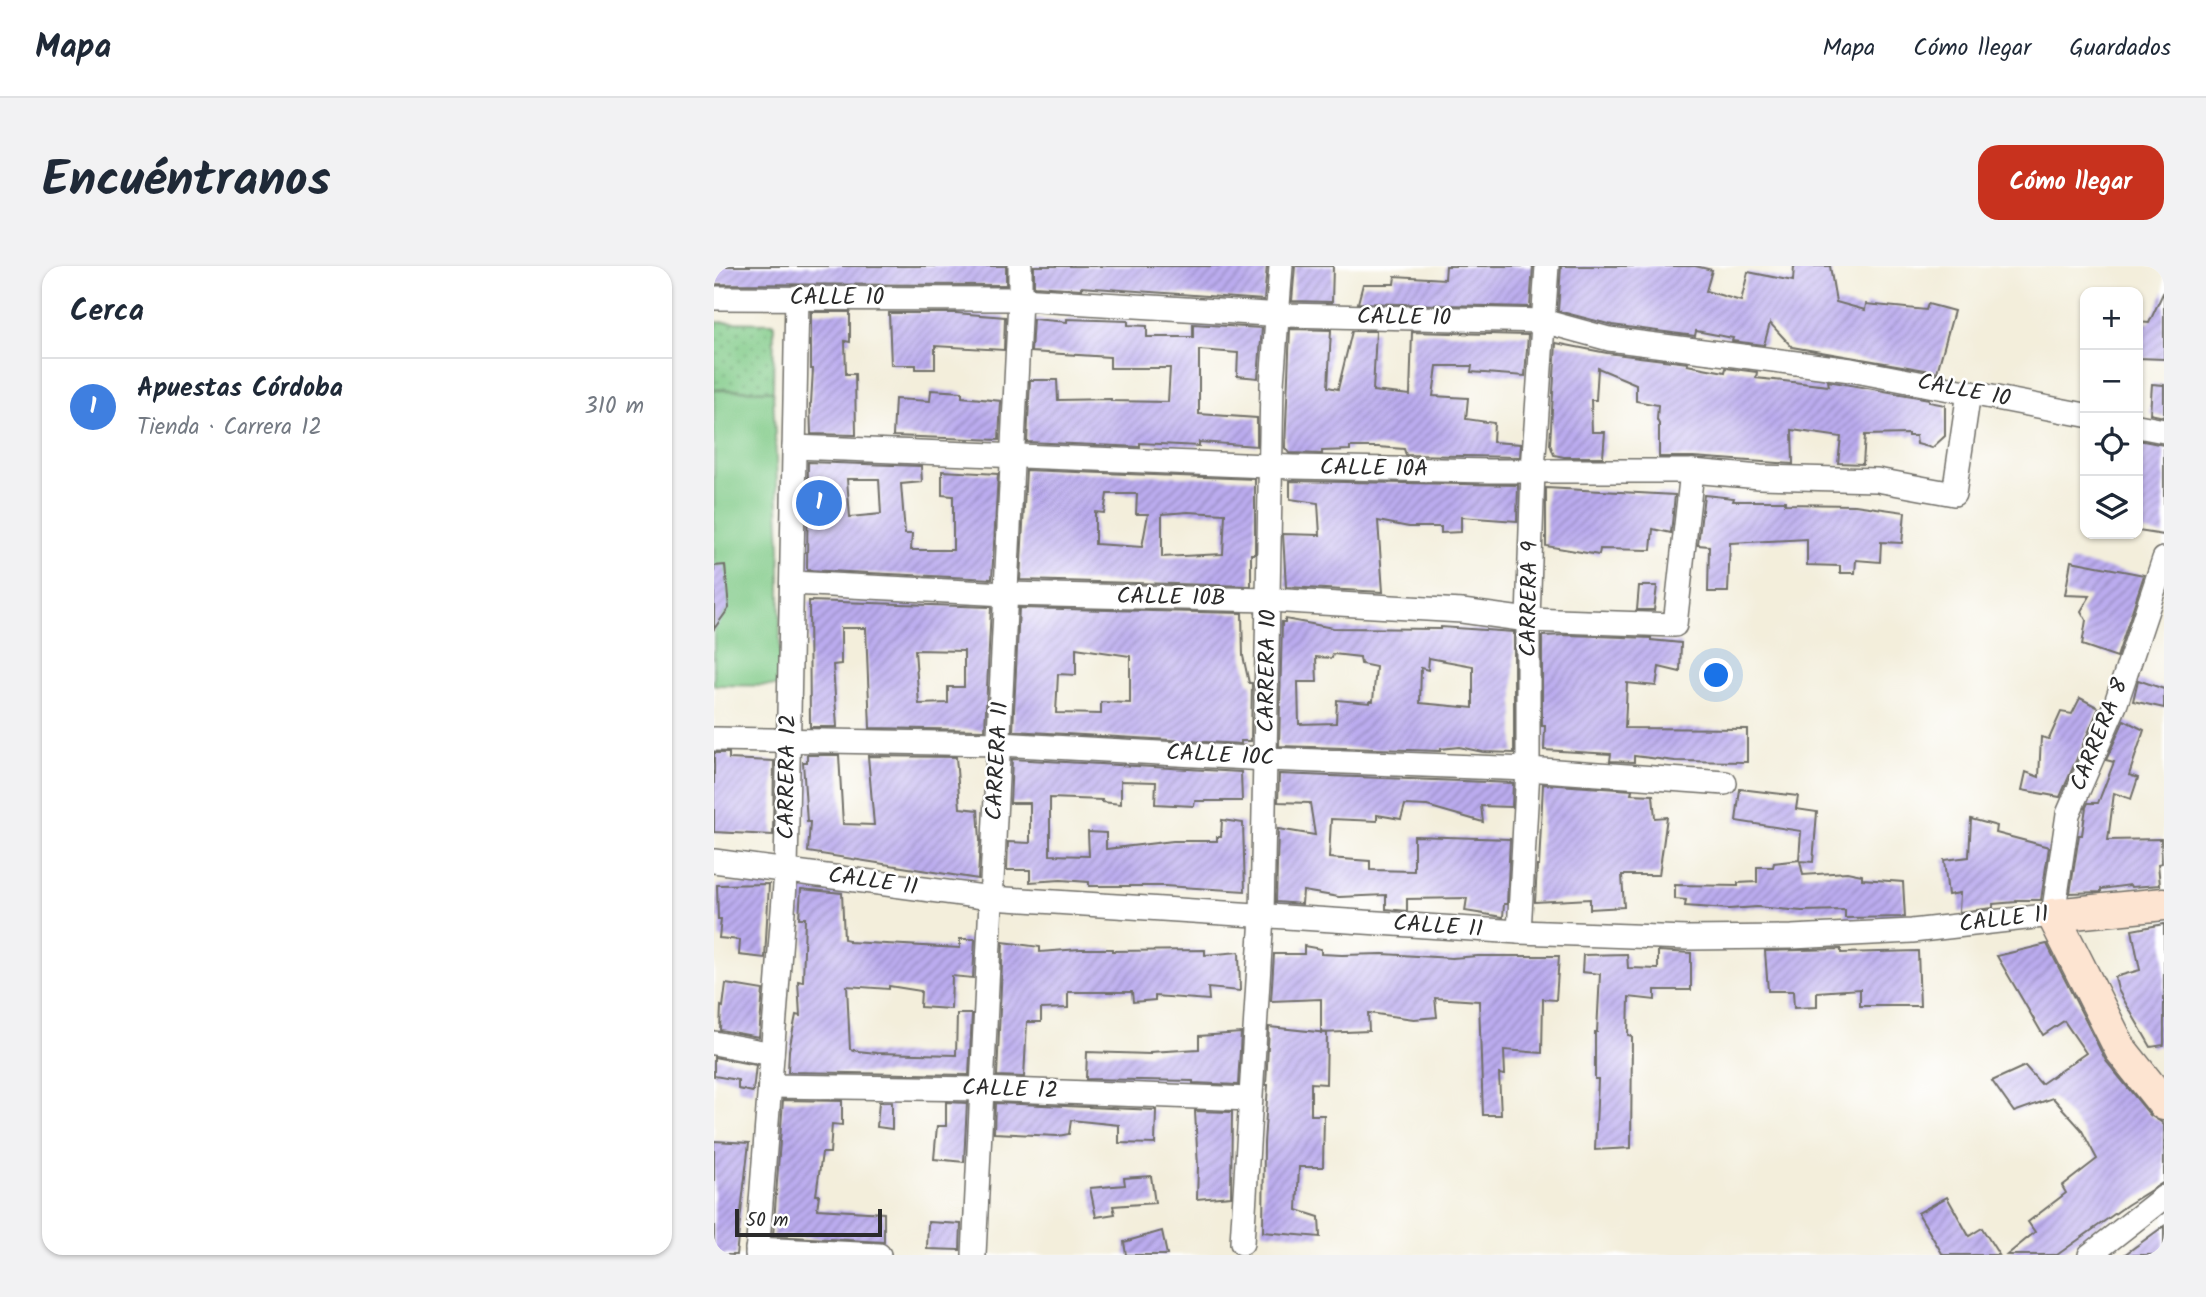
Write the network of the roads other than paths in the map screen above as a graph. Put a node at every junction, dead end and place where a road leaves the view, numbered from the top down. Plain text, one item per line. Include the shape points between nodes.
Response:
1 (1020, 266) edge
2 (1281, 266) edge
3 (1547, 266) edge
4 (714, 298) edge
5 (797, 298) junction
6 (1020, 299) junction
7 (1278, 314) junction
8 (1543, 321) junction
9 (1969, 392) junction
10 (2080, 414) edge
11 (2143, 427) edge
12 (2164, 431) edge
13 (794, 447) junction
14 (1013, 456) junction
15 (1271, 466) junction
16 (1533, 470) junction
17 (1692, 471) junction
18 (2164, 559) edge
19 (792, 583) junction
20 (1006, 594) junction
21 (1269, 600) junction
22 (1528, 620) junction
23 (714, 739) edge
24 (789, 740) junction
25 (999, 744) junction
26 (1266, 759) junction
27 (1528, 769) junction
28 (1725, 783) dead end
29 (714, 861) edge
30 (786, 871) junction
31 (992, 898) junction
32 (2164, 904) edge
33 (2053, 915) junction
34 (1262, 916) junction
35 (1520, 933) junction
36 (714, 1043) edge
37 (772, 1054) junction
38 (770, 1086) junction
39 (982, 1089) junction
40 (1250, 1099) junction
41 (2164, 1104) edge
42 (2164, 1198) edge
43 (1242, 1243) dead end
44 (757, 1252) edge
45 (879, 1255) edge
46 (974, 1255) edge
47 (2090, 1255) edge

1 - 6 street, CARRERA 11
2 - 7 street, CARRERA 10
3 - 8 street, CARRERA 9
4 - 5 street, CALLE 10
5 - 6 street, CALLE 10
5 - 13 street, CARRERA 12
6 - 7 street, CALLE 10
6 - 14 street, CARRERA 11
7 - 8 street, CALLE 10
7 - 15 street, CARRERA 10
8 - 9 street, CALLE 10 via 1609,339 1851,370
8 - 16 street, CARRERA 9
9 - 10 street, CALLE 10
9 - 17 street, CALLE 10A via 1954,494 1878,480
11 - 12 street
13 - 14 street, CALLE 10A
13 - 19 street, CARRERA 12
14 - 15 street, CALLE 10A
14 - 20 street, CARRERA 11
15 - 16 street, CALLE 10A
15 - 21 street, CARRERA 10
16 - 17 street, CALLE 10A
16 - 22 street, CARRERA 9
17 - 22 street, CALLE 10B via 1675,625
18 - 33 street, CARRERA 8 via 2116,703 2068,814
19 - 20 street, CALLE 10B
19 - 24 street, CARRERA 12
20 - 21 street, CALLE 10B
20 - 25 street, CARRERA 11
21 - 22 street, CALLE 10B via 1462,611
21 - 26 street, CARRERA 10
22 - 27 street, CARRERA 9
23 - 24 street, CALLE 10C
24 - 25 street, CALLE 10C
24 - 30 street, CARRERA 12
25 - 26 street, CALLE 10C
25 - 31 street, CARRERA 11
26 - 27 street, CALLE 10C
26 - 34 street, CARRERA 10
27 - 28 street, CALLE 10C
27 - 35 street, CARRERA 9
29 - 30 street, CALLE 11
30 - 31 street, CALLE 11
30 - 37 street, CARRERA 12
31 - 34 street, CALLE 11
31 - 39 street, CARRERA 11
32 - 33 main road, CALLE 11
33 - 35 street, CALLE 11 via 1912,931 1792,937
33 - 41 main road via 2121,1050
34 - 35 street, CALLE 11
34 - 40 street, CARRERA 10
36 - 37 street
37 - 38 street, CARRERA 12
38 - 39 street, CALLE 12
38 - 44 street, CARRERA 12
39 - 40 street, CALLE 12
39 - 46 street, CARRERA 11
40 - 43 street, CARRERA 10
42 - 47 street
44 - 45 street

